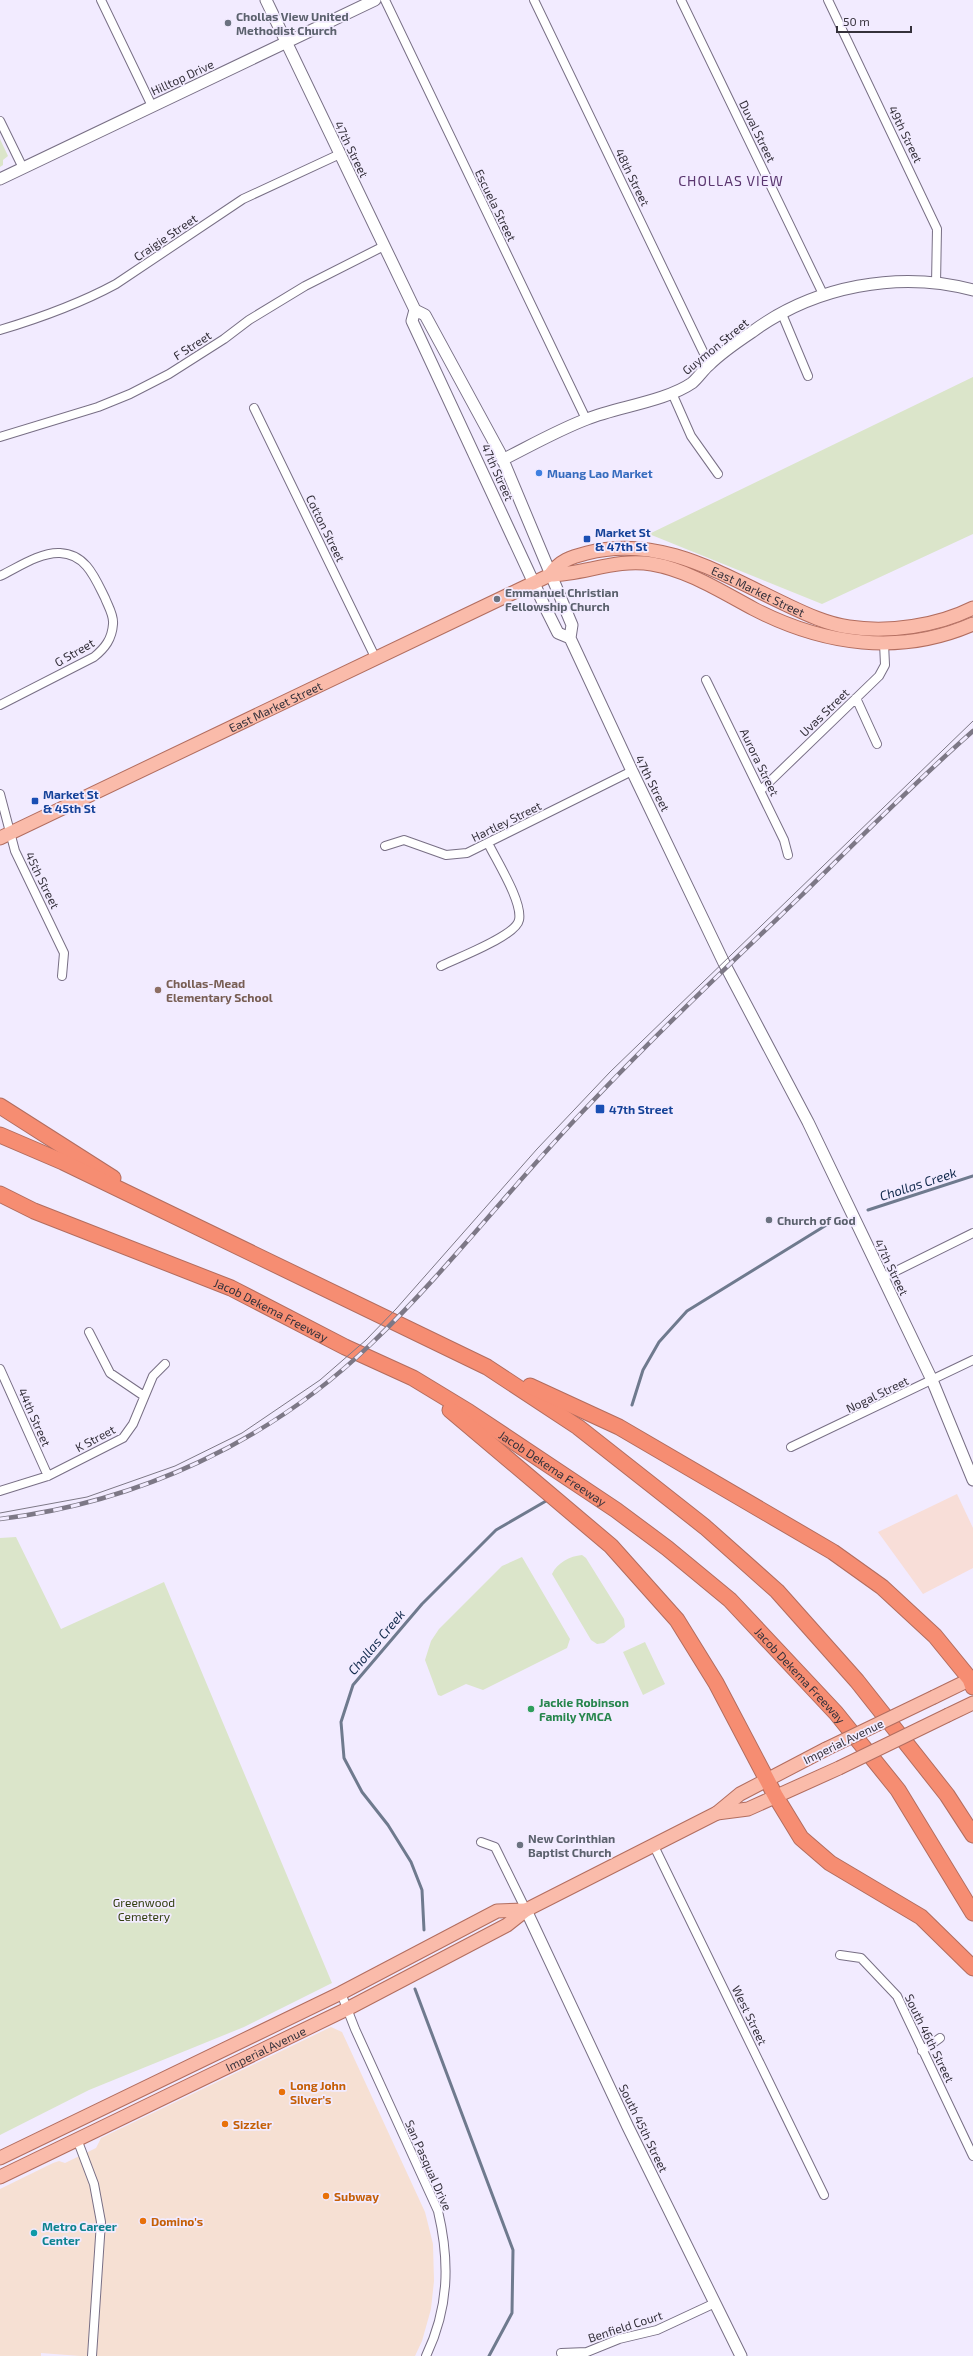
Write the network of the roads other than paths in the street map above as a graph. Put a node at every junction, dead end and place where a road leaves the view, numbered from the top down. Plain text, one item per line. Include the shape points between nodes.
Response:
1 (101, 0) edge
2 (266, 0) edge
3 (375, 0) edge
4 (385, 0) edge
5 (534, 0) edge
6 (682, 0) edge
7 (828, 0) edge
8 (286, 42) junction
9 (152, 106) junction
10 (0, 121) edge
11 (340, 154) junction
12 (23, 168) junction
13 (0, 179) edge
14 (384, 246) junction
15 (936, 284) junction
16 (973, 290) edge
17 (822, 294) junction
18 (415, 310) junction
19 (782, 314) junction
20 (0, 330) edge
21 (709, 364) junction
22 (808, 376) dead end
23 (672, 392) junction
24 (254, 408) dead end
25 (586, 419) junction
26 (0, 438) edge
27 (502, 460) junction
28 (718, 474) dead end
29 (550, 575) junction
30 (0, 576) edge
31 (534, 583) junction
32 (973, 608) edge
33 (954, 617) junction
34 (973, 624) edge
35 (570, 638) junction
36 (884, 643) junction
37 (376, 659) junction
38 (706, 680) dead end
39 (856, 698) junction
40 (0, 705) edge
41 (877, 744) dead end
42 (632, 771) junction
43 (760, 790) junction
44 (0, 794) edge
45 (5, 835) edge
46 (488, 843) junction
47 (385, 846) dead end
48 (788, 855) dead end
49 (441, 966) dead end
50 (62, 976) dead end
51 (0, 1106) edge
52 (0, 1135) edge
53 (0, 1194) edge
54 (0, 1199) edge
55 (34, 1211) junction
56 (182, 1221) junction
57 (973, 1233) edge
58 (882, 1278) junction
59 (89, 1332) dead end
60 (973, 1360) edge
61 (165, 1364) dead end
62 (487, 1367) junction
63 (0, 1369) edge
64 (413, 1378) junction
65 (932, 1380) junction
66 (144, 1396) junction
67 (791, 1447) dead end
68 (48, 1476) junction
69 (973, 1480) edge
70 (0, 1490) edge
71 (972, 1681) edge
72 (973, 1703) edge
73 (767, 1780) junction
74 (776, 1798) junction
75 (717, 1812) junction
76 (973, 1835) edge
77 (481, 1842) dead end
78 (653, 1844) junction
79 (526, 1910) junction
80 (973, 1913) edge
81 (840, 1955) dead end
82 (973, 1968) edge
83 (341, 1993) junction
84 (347, 2008) junction
85 (940, 2038) dead end
86 (922, 2051) junction
87 (76, 2139) junction
88 (973, 2156) edge
89 (0, 2158) edge
90 (0, 2177) edge
91 (824, 2195) dead end
92 (715, 2303) junction
93 (561, 2352) dead end
94 (92, 2356) edge
95 (426, 2356) edge
96 (741, 2356) edge

1 - 9 street
2 - 8 main road, 47th Street
3 - 8 main road, Hilltop Drive
4 - 25 street, Escuela Street
5 - 21 street, 48th Street
6 - 17 street, Duval Street
7 - 15 street, 49th Street via 937,229
8 - 9 main road, Hilltop Drive
8 - 11 main road, 47th Street
9 - 12 main road, Hilltop Drive
10 - 12 street
11 - 14 main road, 47th Street
11 - 20 street, Craigie Street via 243,199 97,294 59,311
12 - 13 main road, Hilltop Drive
14 - 18 main road, 47th Street
14 - 26 street, F Street via 305,286 150,384 98,407
15 - 16 main road, Guymon Street via 956,285
15 - 17 main road, Guymon Street via 896,282 858,286
17 - 19 main road, Guymon Street
18 - 27 main road, 47th Street via 425,315
18 - 31 main road, 47th Street via 412,321
19 - 21 main road, Guymon Street via 753,330
19 - 22 street
21 - 23 main road, Guymon Street via 692,382
23 - 25 main road, Guymon Street
23 - 28 street via 691,436
24 - 37 street, Cotton Street
25 - 27 main road, Guymon Street
27 - 29 main road, 47th Street
29 - 31 main road, East Market Street
29 - 33 main road, East Market Street via 557,564 572,557 595,551 646,548 683,557 813,617 848,628 884,629 931,623
29 - 35 main road, 47th Street via 572,626
29 - 36 main road, East Market Street via 562,575 614,563 651,564 674,570 707,584 810,633 853,642
30 - 40 street, G Street via 44,555 72,555 91,570 111,611 114,623 107,646 94,657
31 - 35 main road, 47th Street via 558,633
31 - 37 main road, East Market Street
32 - 33 main road, East Market Street
33 - 36 main road via 935,630 888,638
34 - 36 main road, East Market Street via 940,636
35 - 42 main road, 47th Street
36 - 39 street, Uvas Street via 885,665 879,676
37 - 45 main road, East Market Street
38 - 43 street, Aurora Street
39 - 41 street
39 - 43 street, Uvas Street
42 - 46 street, Hartley Street
42 - 58 main road, 47th Street via 724,963 808,1122
43 - 48 street, Aurora Street via 784,840
44 - 45 street, 45th Street
45 - 50 street, 45th Street via 64,953
46 - 47 street, Hartley Street via 467,853 446,855 404,840
46 - 49 street via 519,906 519,921 510,933
51 - 56 highway
52 - 56 highway via 63,1162
53 - 55 highway, Jacob Dekema Freeway
54 - 55 highway
55 - 64 highway, Jacob Dekema Freeway via 231,1288 345,1347
56 - 62 highway
57 - 58 street
58 - 65 main road, 47th Street
59 - 66 street via 110,1373
60 - 65 street, Nogal Street
61 - 66 street, K Street via 153,1376
62 - 71 highway via 618,1427 833,1552 882,1587 935,1636
62 - 76 highway via 578,1427 705,1527 777,1591 857,1681 947,1795
63 - 68 street, 44th Street
64 - 73 highway via 611,1546 653,1592 677,1620 716,1683
64 - 80 highway, Jacob Dekema Freeway via 469,1412 616,1510 730,1600 836,1713 898,1790
65 - 67 street, Nogal Street
65 - 69 main road, 47th Street
66 - 68 street, K Street via 133,1424 124,1438
68 - 70 street, K Street
71 - 73 main road, Imperial Avenue, bridge via 826,1749
72 - 74 main road, Imperial Avenue, bridge
73 - 74 highway
73 - 75 main road, Imperial Avenue via 740,1794
74 - 75 main road, Imperial Avenue via 748,1809
74 - 82 highway via 801,1838 830,1863 921,1918
75 - 78 main road, Imperial Avenue
77 - 79 street via 495,1847
78 - 79 main road, Imperial Avenue
78 - 91 street, West Street
79 - 83 main road, Imperial Avenue via 497,1911
79 - 84 main road, Imperial Avenue via 507,1925
79 - 92 main road, South 45th Street via 628,2127
81 - 86 street, South 46th Street via 861,1958 897,1996
83 - 84 street, San Pasqual Drive
83 - 89 main road, Imperial Avenue
84 - 87 main road, Imperial Avenue
84 - 95 street, San Pasqual Drive via 438,2211 445,2238 447,2283 438,2326
85 - 86 street
86 - 88 street, South 46th Street
87 - 90 main road, Imperial Avenue
87 - 94 street via 94,2184 101,2222
92 - 93 street, Benfield Court via 657,2330 619,2339 587,2352
92 - 96 main road, South 45th Street

